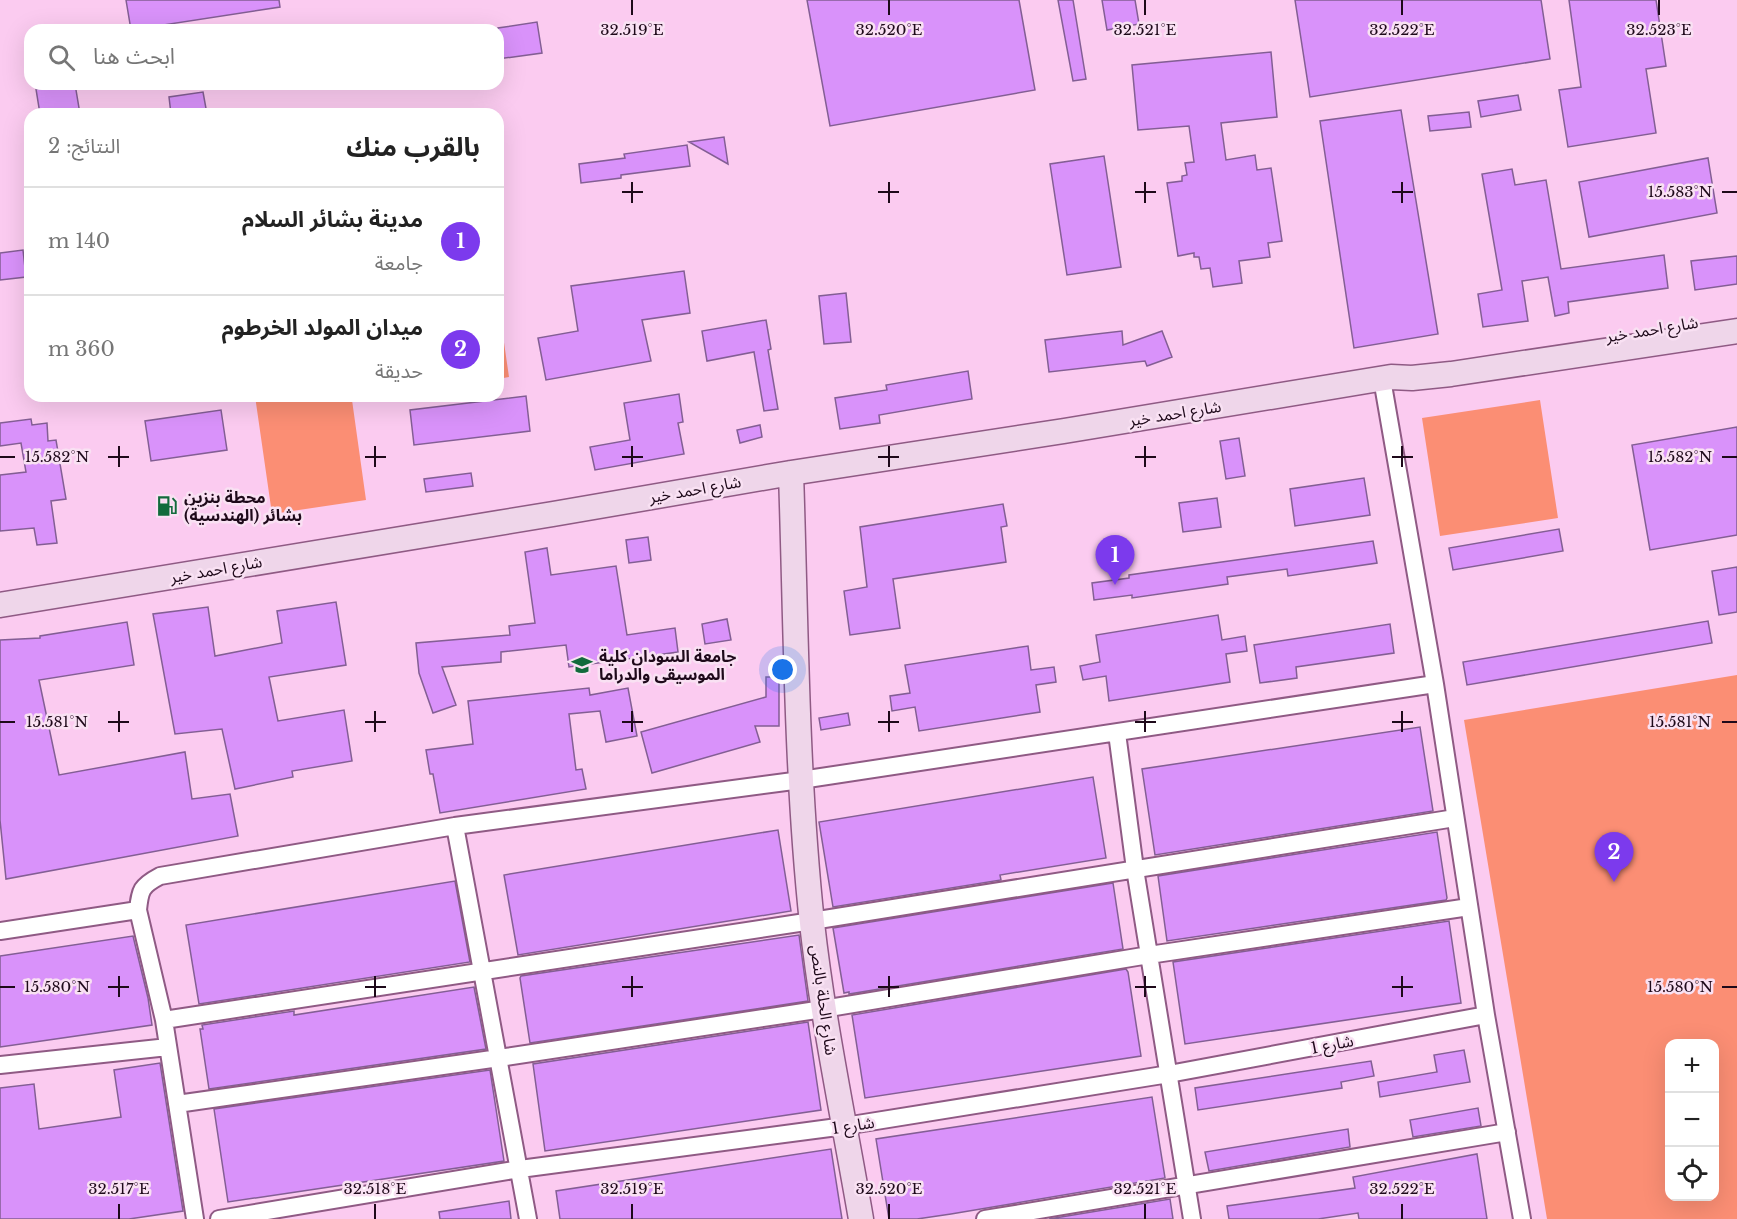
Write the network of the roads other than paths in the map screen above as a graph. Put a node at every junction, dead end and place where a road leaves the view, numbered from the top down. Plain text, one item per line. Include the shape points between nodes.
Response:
1 (1737, 315) edge
2 (1737, 331) edge
3 (1387, 378) junction
4 (791, 473) junction
5 (0, 605) edge
6 (1435, 684) junction
7 (1117, 733) junction
8 (801, 780) junction
9 (1455, 818) junction
10 (455, 826) junction
11 (1135, 869) junction
12 (1469, 907) junction
13 (138, 910) junction
14 (812, 921) junction
15 (0, 931) edge
16 (1149, 955) junction
17 (483, 970) junction
18 (823, 1009) junction
19 (1486, 1015) junction
20 (164, 1020) junction
21 (168, 1047) junction
22 (499, 1058) junction
23 (0, 1065) edge
24 (1169, 1074) junction
25 (177, 1104) junction
26 (845, 1126) junction
27 (1507, 1132) junction
28 (520, 1169) junction
29 (1186, 1187) junction
30 (195, 1219) edge
31 (219, 1219) edge
32 (528, 1219) edge
33 (861, 1219) edge
34 (985, 1219) edge
35 (1192, 1219) edge
36 (1522, 1219) edge

1 - 3 main road, شارع احمد خير via 1439,362
2 - 3 main road, شارع احمد خير via 1451,374
3 - 4 main road, شارع احمد خير
3 - 6 street
4 - 5 main road, شارع احمد خير
4 - 8 main road, شارع الحلة بالنص
6 - 7 street
6 - 9 street
7 - 8 street
7 - 11 street
8 - 10 street
8 - 14 main road, شارع الحلة بالنص
9 - 11 street
9 - 12 street
10 - 13 street via 160,876 140,891
10 - 17 street
11 - 14 street
11 - 16 street
12 - 16 street
12 - 19 street
13 - 15 street
13 - 20 street
14 - 17 street
14 - 18 main road, شارع الحلة بالنص
16 - 18 street
16 - 24 street
17 - 20 street
17 - 22 street
18 - 22 street
18 - 26 main road, شارع الحلة بالنص
19 - 24 street, شارع 1
19 - 27 street
20 - 21 street
21 - 23 street
21 - 25 street
22 - 25 street
22 - 28 street
24 - 26 street, شارع 1
24 - 29 street
25 - 30 street
26 - 28 street, شارع 1
26 - 33 main road, شارع الحلة بالنص
27 - 29 street
27 - 36 street
28 - 31 street, شارع 1
28 - 32 street
29 - 34 street
29 - 35 street

